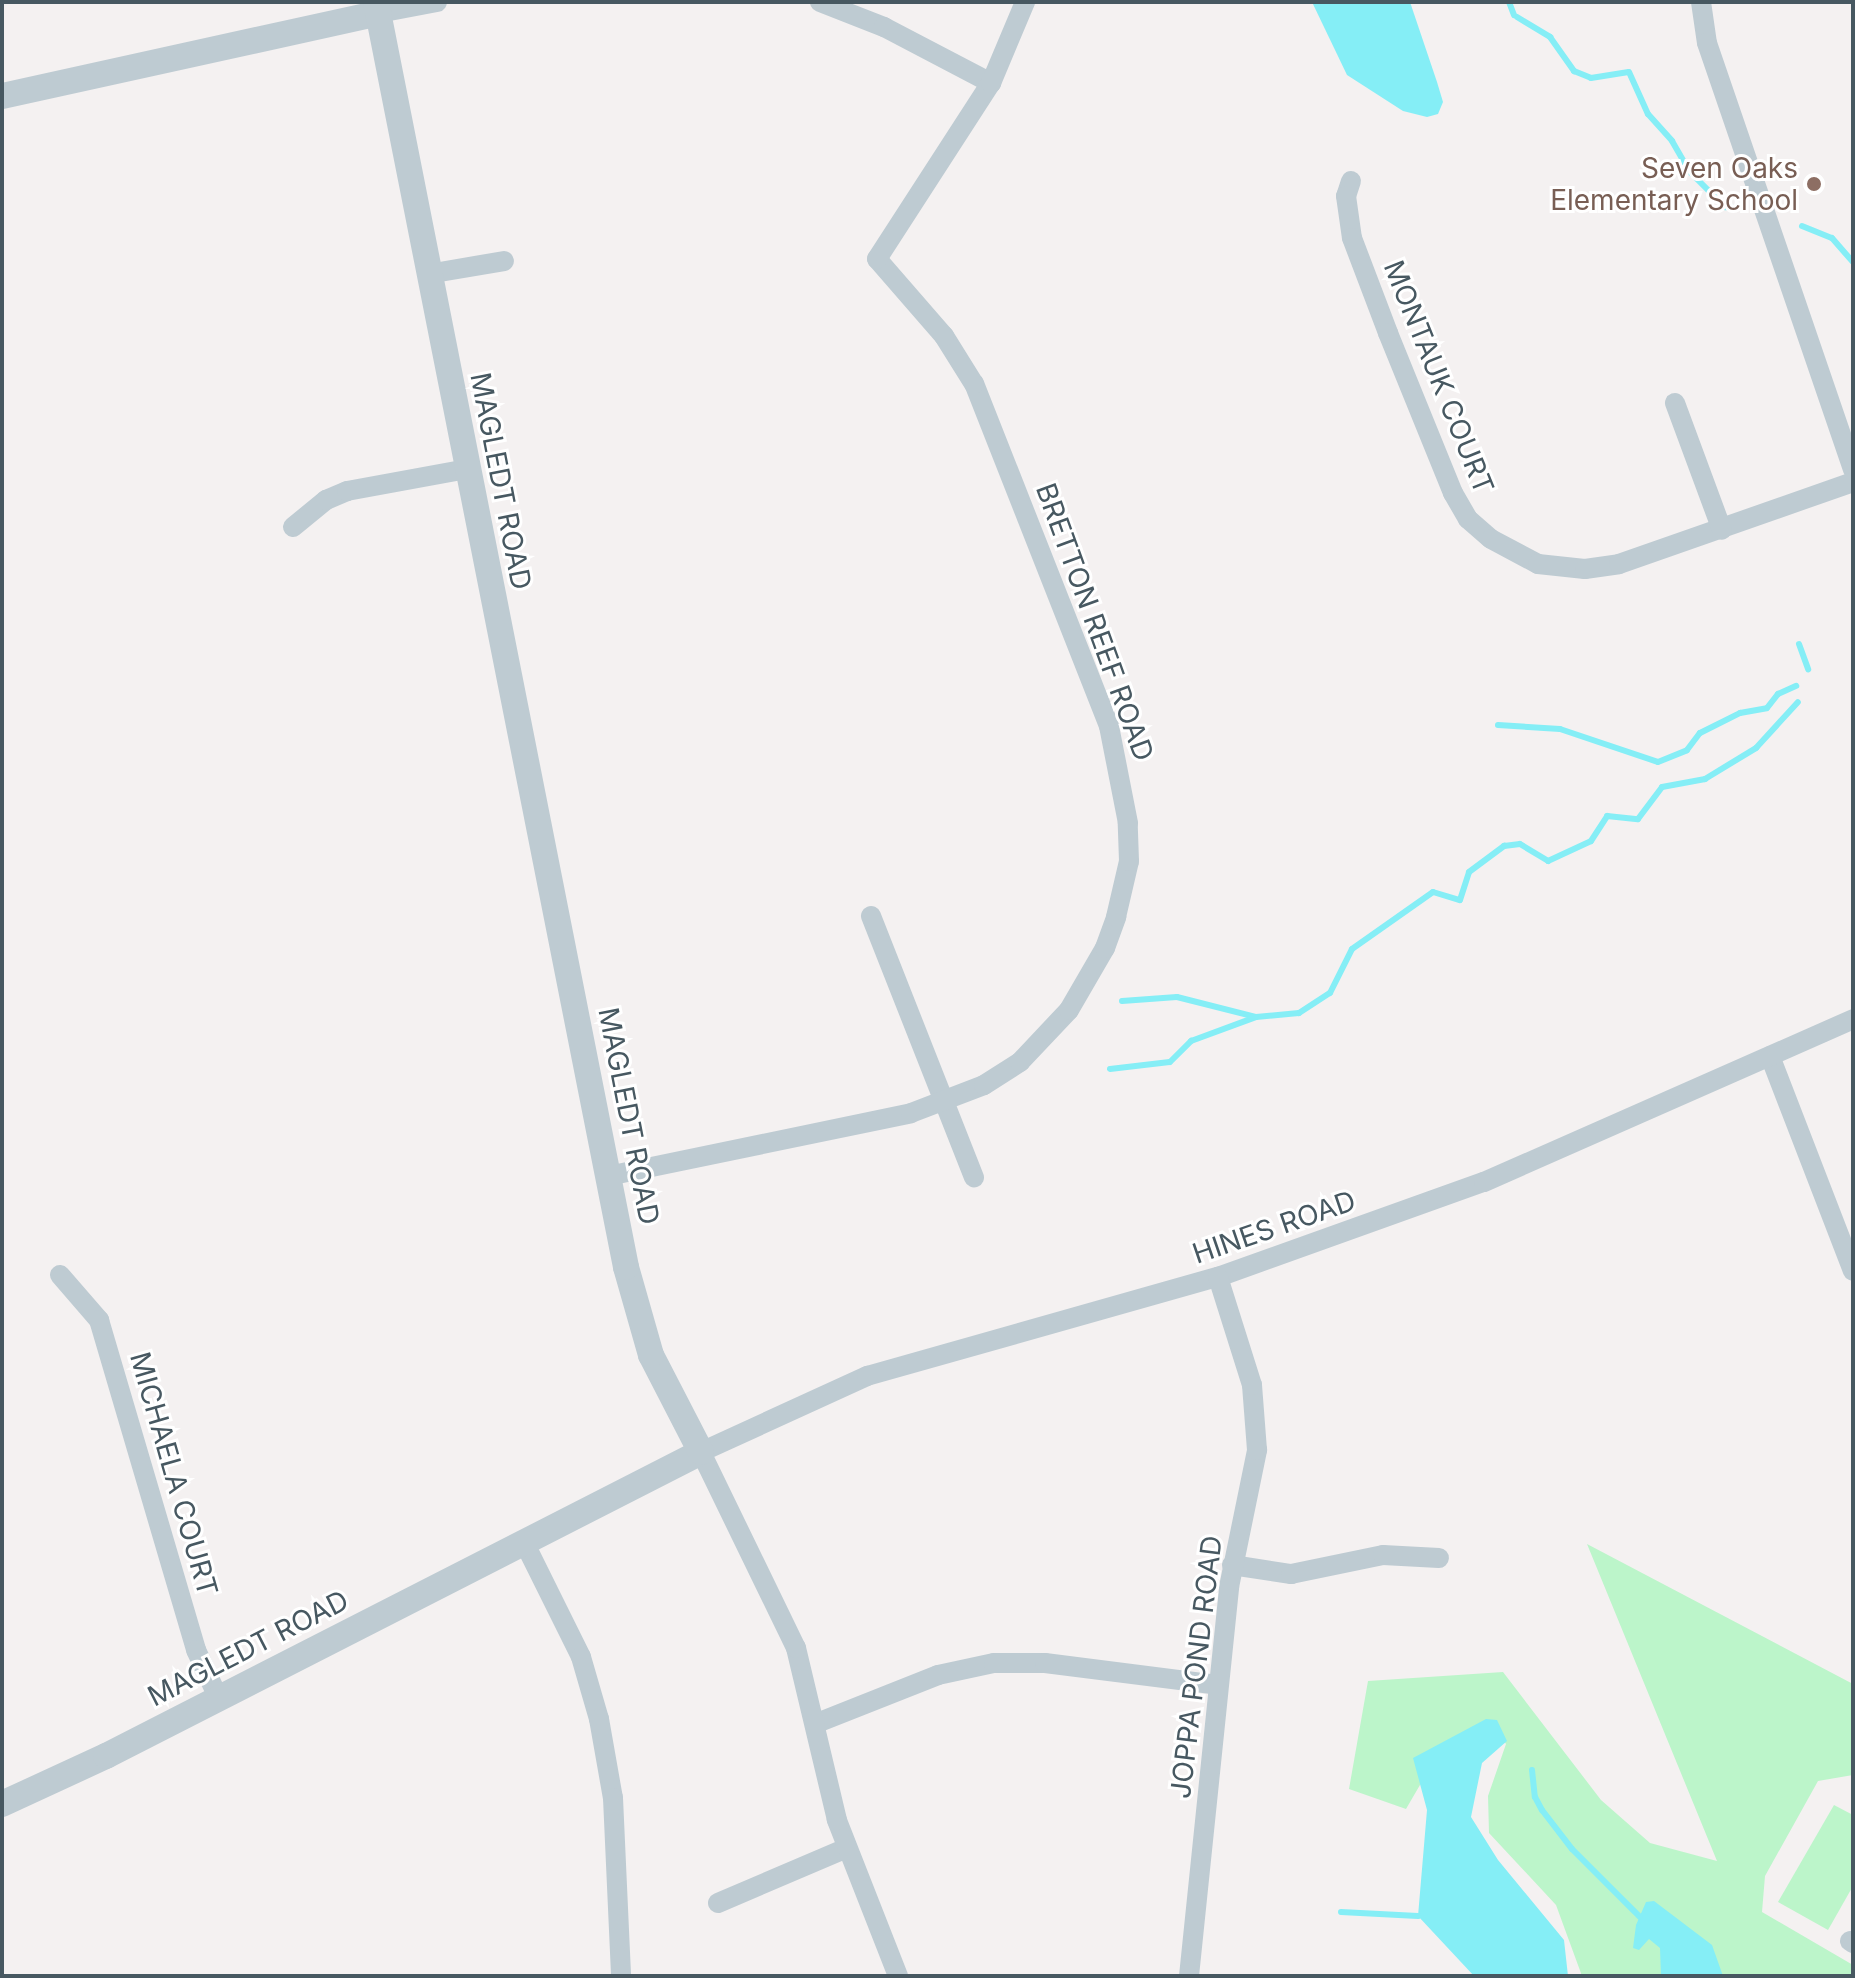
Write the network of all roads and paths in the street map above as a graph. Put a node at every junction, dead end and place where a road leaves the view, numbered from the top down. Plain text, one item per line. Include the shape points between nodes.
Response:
1 (437, 2) edge
2 (820, 2) edge
3 (1025, 2) edge
4 (1701, 2) edge
5 (378, 8) edge
6 (991, 83) junction
7 (2, 96) edge
8 (1351, 181) dead end
9 (504, 261) dead end
10 (428, 274) junction
11 (1675, 403) dead end
12 (467, 469) junction
13 (1853, 470) edge
14 (1853, 482) edge
15 (293, 527) dead end
16 (1722, 530) junction
17 (871, 916) dead end
18 (1853, 1019) edge
19 (1770, 1056) junction
20 (944, 1102) junction
21 (608, 1176) junction
22 (974, 1177) dead end
23 (1853, 1271) edge
24 (60, 1275) dead end
25 (1218, 1277) junction
26 (701, 1452) junction
27 (525, 1544) junction
28 (1439, 1558) dead end
29 (1232, 1565) junction
30 (1218, 1685) junction
31 (219, 1699) junction
32 (817, 1723) junction
33 (2, 1804) edge
34 (847, 1848) junction
35 (718, 1903) dead end
36 (621, 1976) edge
37 (898, 1976) edge
38 (1189, 1976) edge

1 - 5 street
2 - 6 street via 884,27
3 - 6 street
4 - 13 street via 1707,43
5 - 7 street
5 - 10 street, MAGLEDT ROAD
6 - 20 street, BRETTON REEF ROAD via 877,259 944,336 974,384 1109,726 1128,823 1129,861 1116,917 1069,1010 1020,1062
8 - 16 street, MONTAUK COURT via 1347,212 1368,282 1453,493 1480,532 1538,564 1585,569
9 - 10 street
10 - 12 street, MAGLEDT ROAD
11 - 16 street
12 - 15 street via 347,491 326,500
12 - 21 street, MAGLEDT ROAD
14 - 16 street, MONTAUK COURT
17 - 20 street
18 - 19 street, HINES ROAD
19 - 23 street
19 - 25 street, HINES ROAD via 1498,1176
20 - 21 street, BRETTON REEF ROAD via 855,1127
20 - 22 street
21 - 26 street, MAGLEDT ROAD via 645,1338
24 - 31 street, MICHAELA COURT via 99,1320 196,1650
25 - 26 street, HINES ROAD via 867,1376
25 - 29 street, JOPPA POND ROAD via 1247,1362 1257,1430 1255,1475
26 - 27 street, MAGLEDT ROAD
26 - 32 street via 779,1607
27 - 31 street, MAGLEDT ROAD
27 - 36 street via 581,1657 599,1719 613,1798
28 - 29 street via 1383,1555 1291,1574
29 - 30 street, JOPPA POND ROAD
30 - 32 street via 1045,1663 994,1663 938,1675
30 - 38 street, JOPPA POND ROAD
31 - 33 street, MAGLEDT ROAD
32 - 34 street via 829,1792
34 - 35 street
34 - 37 street

